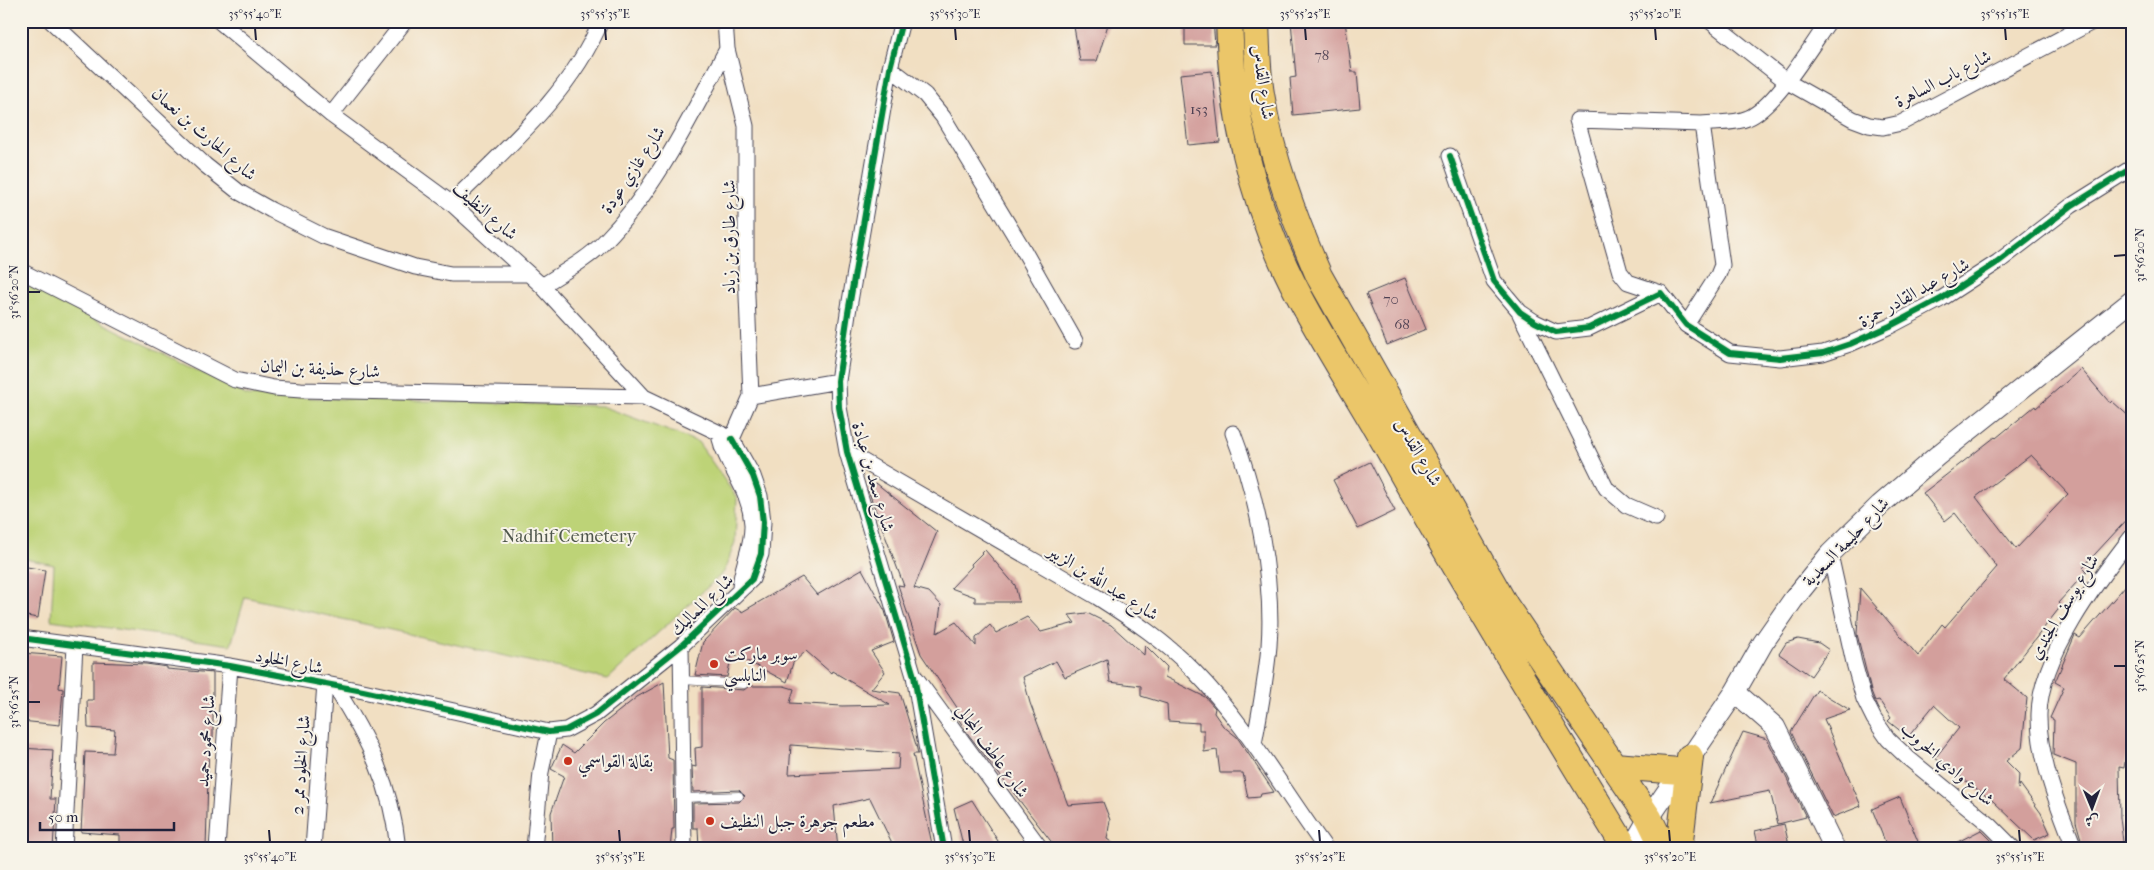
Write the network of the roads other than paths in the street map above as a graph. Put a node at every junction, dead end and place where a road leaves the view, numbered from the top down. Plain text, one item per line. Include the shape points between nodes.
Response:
1 (51, 21) edge
2 (219, 21) edge
3 (405, 21) edge
4 (601, 21) edge
5 (725, 21) edge
6 (902, 21) edge
7 (1229, 21) edge
8 (1256, 21) edge
9 (1710, 21) edge
10 (1829, 21) edge
11 (2094, 21) edge
12 (727, 49) junction
13 (890, 68) junction
14 (1786, 81) junction
15 (331, 115) junction
16 (1702, 124) junction
17 (1450, 156) dead end
18 (2133, 166) edge
19 (451, 203) junction
20 (21, 271) edge
21 (528, 274) junction
22 (542, 286) junction
23 (1661, 293) junction
24 (2133, 300) edge
25 (1520, 312) junction
26 (1686, 325) junction
27 (1075, 342) dead end
28 (838, 381) junction
29 (644, 396) junction
30 (751, 396) junction
31 (1233, 433) dead end
32 (724, 439) junction
33 (847, 452) junction
34 (1656, 518) dead end
35 (2133, 535) edge
36 (1830, 554) junction
37 (21, 638) edge
38 (76, 646) junction
39 (681, 646) junction
40 (230, 666) junction
41 (914, 676) junction
42 (682, 680) junction
43 (744, 684) dead end
44 (330, 685) junction
45 (1734, 692) junction
46 (549, 732) junction
47 (1254, 744) junction
48 (1685, 764) junction
49 (1614, 766) junction
50 (739, 796) dead end
51 (684, 798) junction
52 (1649, 818) junction
53 (64, 849) edge
54 (217, 849) edge
55 (313, 849) edge
56 (398, 849) edge
57 (534, 849) edge
58 (684, 849) edge
59 (944, 849) edge
60 (1041, 849) edge
61 (1326, 849) edge
62 (1626, 849) edge
63 (1631, 849) edge
64 (1664, 849) edge
65 (1679, 849) edge
66 (1835, 849) edge
67 (2014, 849) edge
68 (2075, 849) edge

1 - 21 street, شارع الحارث بن نعمان via 205,165 239,192 271,210 322,236 415,267 451,274
2 - 15 street, شارع النظيف
3 - 15 street
4 - 19 street via 581,59 542,113
5 - 12 street, شارع طارق بن زياد
6 - 13 street, شارع سعد بن عبادة
7 - 62 highway, شارع القدس via 1236,106 1242,136 1266,220 1292,282 1456,570
8 - 49 highway, شارع القدس via 1261,94 1279,168 1294,220 1319,276 1505,605
9 - 14 street, شارع باب الساهرة
10 - 14 street
11 - 14 street, شارع باب الساهرة via 1901,122 1883,127 1853,119
12 - 22 street, شارع غازي عودة via 678,139 627,216 603,243
12 - 30 street, شارع طارق بن زياد via 746,126 746,271
13 - 27 street via 925,95 943,117
13 - 28 street, شارع سعد بن عبادة
14 - 16 street via 1766,105 1749,118
15 - 19 street, شارع النظيف
16 - 23 street via 1577,120 1620,272 1628,282
16 - 26 street via 1722,265
17 - 25 street via 1494,281
18 - 26 street, شارع عبد القادر حمزة via 2071,206 1970,282 1850,344 1800,357 1757,357 1730,353
19 - 21 street, شارع النظيف
20 - 29 street, شارع حذيفة بن اليمان via 235,380 250,384 300,390
21 - 22 street, شارع النظيف
22 - 29 street, شارع النظيف
23 - 25 street via 1589,328 1570,332 1546,329
23 - 26 street, شارع عبد القادر حمزة
24 - 36 street, شارع حليمة السعدية via 1936,456
25 - 34 street via 1606,488 1626,505
28 - 30 street
28 - 33 street, شارع سعد بن عبادة
29 - 32 street, شارع النظيف
30 - 32 street, شارع طارق بن زياد
31 - 47 street via 1257,510 1268,604 1269,644
32 - 39 street, شارع المماليك via 753,476 760,496 764,522 761,554 744,582
33 - 41 street, شارع سعد بن عبادة
33 - 47 street, شارع عبد الله بن الزبير via 1128,617 1193,669
35 - 68 street, شارع يوسف الجندي via 2112,561 2064,637 2040,695 2040,730 2050,779
36 - 45 street, شارع حليمة السعدية via 1783,614
36 - 67 street, شارع وادي الخروب via 1854,663 1864,699 1874,719 1888,739 1908,758
37 - 38 street, شارع الخلود
38 - 40 street, شارع الخلود
38 - 53 street
39 - 42 street
39 - 46 street, شارع المماليك via 596,714 566,730
40 - 44 street, شارع الخلود
40 - 54 street, شارع محمود حميد
41 - 59 street, شارع سعد بن عبادة
41 - 60 street, شارع عاطف المجالي
42 - 43 lane
42 - 51 street
44 - 46 street, شارع الخلود
44 - 55 street, شارع الخلود ممر 2
44 - 56 street via 365,735 378,766 396,826
45 - 48 street, شارع حليمة السعدية
45 - 66 street via 1775,727
46 - 57 street via 541,772
47 - 61 street, شارع عبد الله بن الزبير
48 - 49 highway
48 - 52 street, شارع حليمة السعدية
48 - 65 highway
49 - 52 highway, شارع القدس
50 - 51 lane
51 - 58 street
52 - 63 street, شارع حليمة السعدية
52 - 64 highway, شارع القدس

